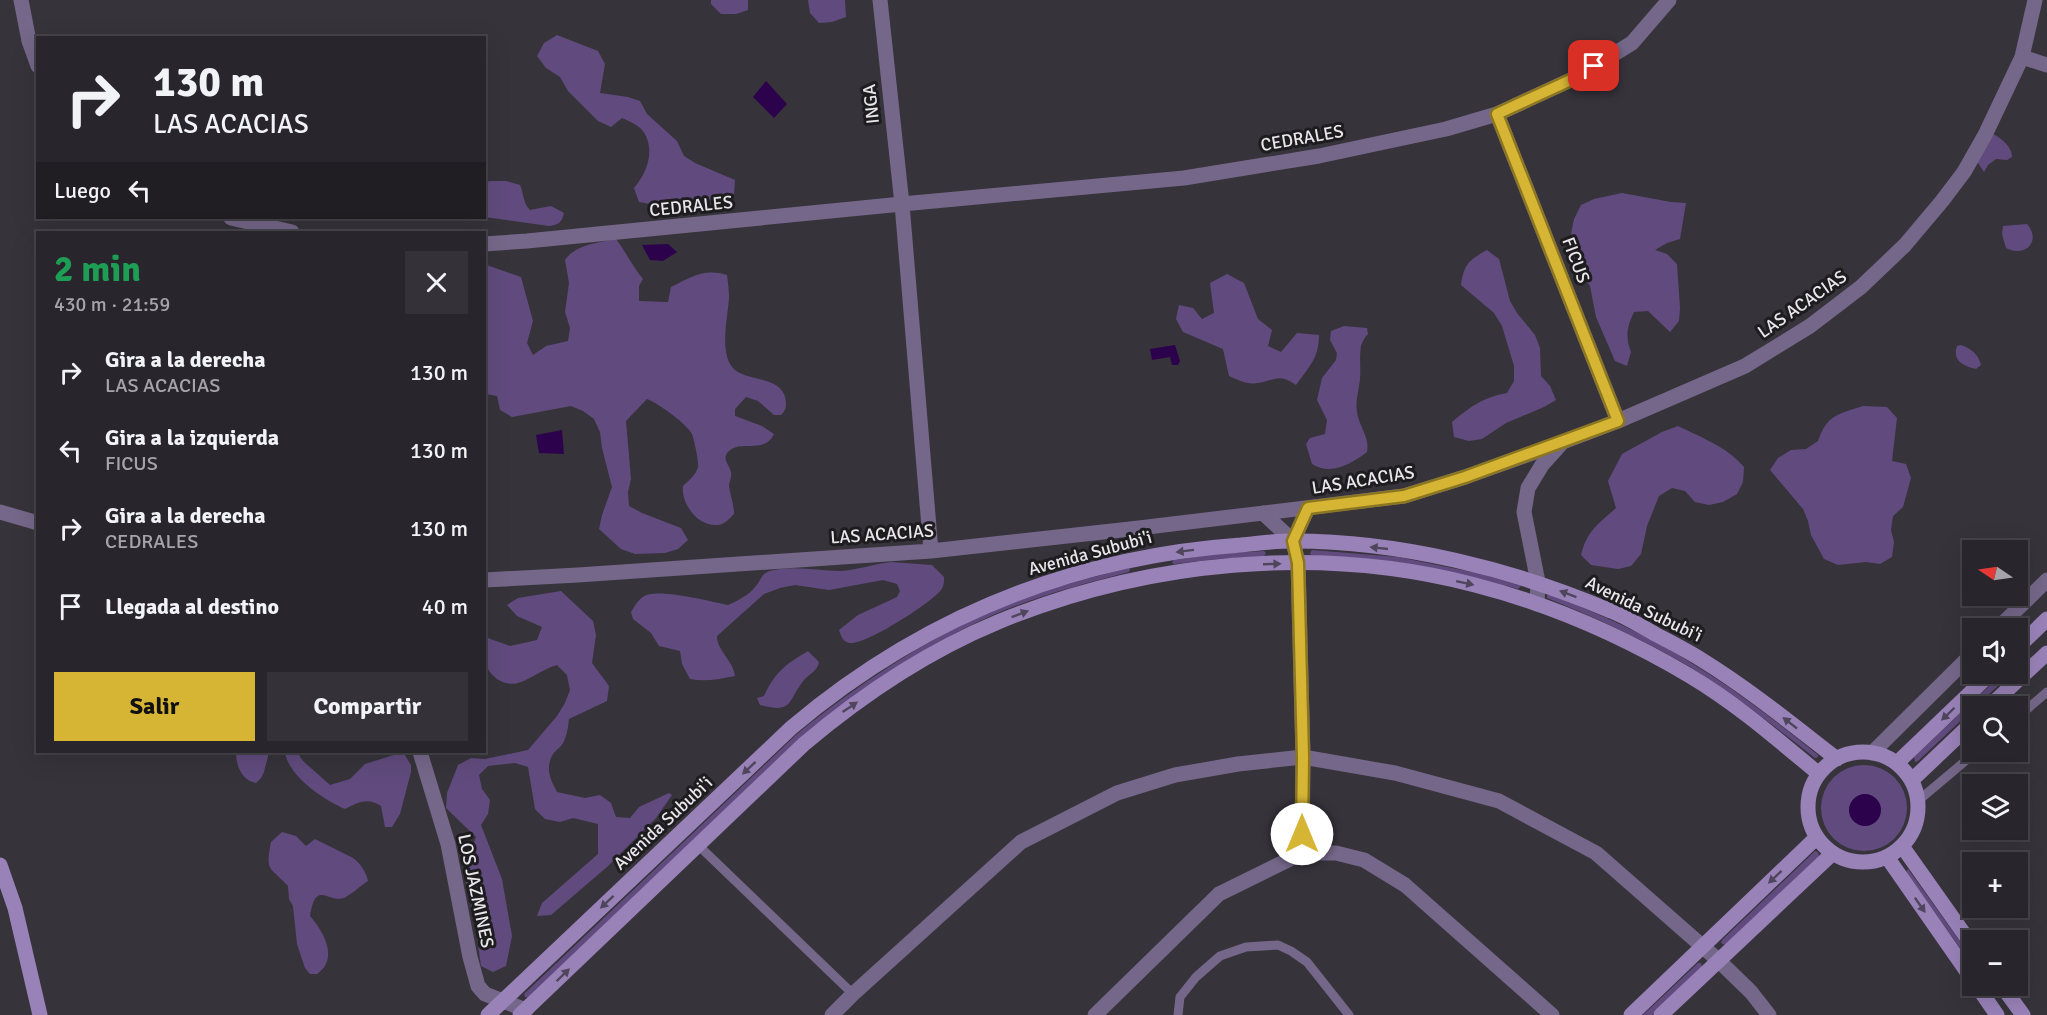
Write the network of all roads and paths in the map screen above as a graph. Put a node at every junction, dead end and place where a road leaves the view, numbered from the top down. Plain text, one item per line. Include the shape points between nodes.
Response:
1 (21, 0) edge
2 (880, 0) edge
3 (1669, 0) edge
4 (2036, 0) edge
5 (2022, 57) junction
6 (36, 60) edge
7 (2047, 65) edge
8 (1497, 114) junction
9 (902, 204) junction
10 (235, 219) edge
11 (283, 231) edge
12 (486, 244) edge
13 (1618, 421) junction
14 (1563, 442) junction
15 (1308, 508) junction
16 (0, 512) edge
17 (1263, 513) junction
18 (36, 522) edge
19 (1293, 541) junction
20 (931, 550) junction
21 (1298, 563) junction
22 (486, 580) edge
23 (2047, 580) edge
24 (1538, 582) junction
25 (1537, 604) junction
26 (2008, 618) edge
27 (2047, 619) edge
28 (2028, 638) edge
29 (2047, 653) edge
30 (1962, 664) edge
31 (1980, 684) edge
32 (2047, 692) edge
33 (2001, 696) edge
34 (2028, 708) edge
35 (1962, 732) edge
36 (420, 753) edge
37 (1872, 753) junction
38 (1303, 757) junction
39 (1837, 759) junction
40 (1965, 762) edge
41 (1897, 763) junction
42 (1819, 774) junction
43 (1912, 780) junction
44 (1919, 800) junction
45 (1817, 837) junction
46 (698, 844) junction
47 (1902, 846) junction
48 (1302, 853) junction
49 (1833, 853) junction
50 (1887, 857) junction
51 (0, 865) edge
52 (1962, 931) edge
53 (1702, 946) junction
54 (1718, 960) junction
55 (1962, 966) edge
56 (853, 994) junction
57 (1984, 996) edge
58 (2009, 996) edge
59 (502, 1001) junction
60 (526, 1013) edge
61 (40, 1015) edge
62 (488, 1015) edge
63 (832, 1015) edge
64 (1095, 1015) edge
65 (1178, 1015) edge
66 (1349, 1015) edge
67 (1552, 1015) edge
68 (1631, 1015) edge
69 (1661, 1015) edge
70 (1769, 1015) edge
71 (1997, 1015) edge
72 (2023, 1015) edge

1 - 6 street
2 - 9 street, INGA
3 - 8 street, CEDRALES via 1632,43 1575,78
4 - 5 street, LAS ACACIAS
5 - 7 street
5 - 13 street, LAS ACACIAS via 1964,172 1905,245 1861,287 1809,326 1744,366
8 - 9 street, CEDRALES via 1319,156 1184,178
8 - 13 street, FICUS
9 - 12 street, CEDRALES
9 - 20 street
10 - 11 street
13 - 14 street, LAS ACACIAS
14 - 15 street, LAS ACACIAS via 1404,496
14 - 24 street via 1542,465 1526,496 1524,512
15 - 17 street, LAS ACACIAS
15 - 19 street
16 - 18 street
17 - 19 street
17 - 20 street, LAS ACACIAS
19 - 21 street
24 -> 19 street, Avenida Sububi'i via 1398,550
19 -> 59 street, Avenida Sububi'i via 1147,555 1085,571 988,605 885,659 828,697 791,728
20 - 22 street, LAS ACACIAS
21 -> 25 street, Avenida Sububi'i via 1395,569 1474,584
21 - 38 street
46 -> 21 street, Avenida Sububi'i via 840,714 905,672 994,624 1071,596 1132,580 1217,566
23 - 26 street
24 - 25 street
39 -> 24 street, Avenida Sububi'i via 1701,659 1614,612
25 - 42 street, Avenida Sububi'i via 1617,638 1691,676 1747,714
27 - 28 street
29 - 33 street
30 - 37 street
31 -> 41 street
32 - 34 lane
35 - 43 street
36 - 59 street, LOS JAZMINES via 448,844 474,975 485,994
37 - 39 street via 1852,753
37 - 41 street
38 - 48 street
38 - 53 street via 1395,773 1499,801 1596,853
38 - 56 street via 1175,775 1117,793 1021,842
39 - 42 street
40 - 44 lane
41 - 43 street
42 - 45 street via 1809,805
43 - 44 street
44 - 47 street via 1912,832
45 - 49 street
45 -> 53 street
46 - 56 lane
60 -> 46 street, Avenida Sububi'i
47 - 50 street
47 - 52 street
48 - 64 street via 1220,894
48 - 67 street via 1336,853 1364,860 1405,885
49 - 50 street via 1869,862
49 - 54 street
50 -> 55 street
51 - 61 street via 15,908
53 - 54 street
53 - 68 street
54 - 69 street
54 - 70 street
56 - 63 street
57 - 71 street
58 - 72 street
59 - 60 street, LOS JAZMINES
59 - 62 street, Avenida Sububi'i
65 - 66 lane via 1180,997 1220,957 1246,947 1278,945 1307,962

